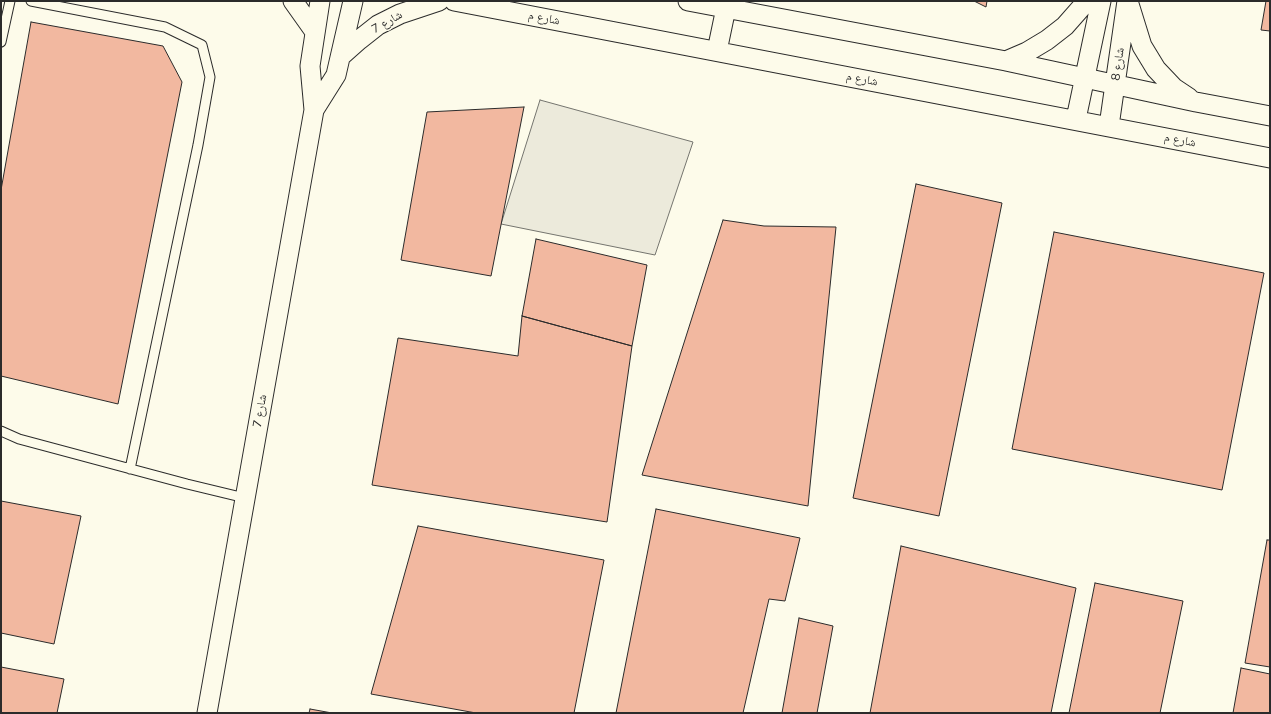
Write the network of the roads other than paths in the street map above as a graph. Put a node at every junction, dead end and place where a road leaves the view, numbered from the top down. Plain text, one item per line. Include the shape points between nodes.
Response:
1 (10, 1) edge
2 (31, 1) edge
3 (293, 1) edge
4 (320, 1) edge
5 (353, 1) edge
6 (439, 1) edge
7 (454, 1) edge
8 (688, 1) edge
9 (1087, 1) edge
10 (1101, 1) edge
11 (1128, 1) edge
12 (726, 8) junction
13 (315, 32) junction
14 (1, 42) edge
15 (717, 51) junction
16 (341, 56) junction
17 (1006, 61) junction
18 (1085, 78) junction
19 (1116, 84) junction
20 (1196, 102) junction
21 (314, 110) junction
22 (1270, 116) edge
23 (1076, 120) junction
24 (1109, 126) junction
25 (1270, 158) edge
26 (1, 431) edge
27 (130, 469) junction
28 (245, 498) junction
29 (207, 713) edge

1 - 14 lane
2 - 27 lane via 165,27 202,45 210,77
3 - 13 street
4 - 13 street, شارع 7
5 - 16 street, شارع 7
6 - 16 street, شارع 7 via 400,14 378,25
7 - 15 street, شارع م
8 - 12 street
9 - 17 street via 1065,26 1047,40
10 - 18 street
11 - 19 street, شارع 8
11 - 20 street, شارع 8 via 1142,46 1156,69 1174,88
12 - 15 street
12 - 17 street
13 - 21 street, شارع 7 via 310,66
15 - 23 street, شارع م
16 - 21 street, شارع 7 via 336,76
17 - 18 street
18 - 19 street
18 - 23 street
19 - 20 street
19 - 24 street, شارع 8
20 - 22 street
21 - 28 street, شارع 7
23 - 24 street, شارع م
24 - 25 street, شارع م
26 - 27 lane via 19,439
27 - 28 lane
28 - 29 street, شارع 7

